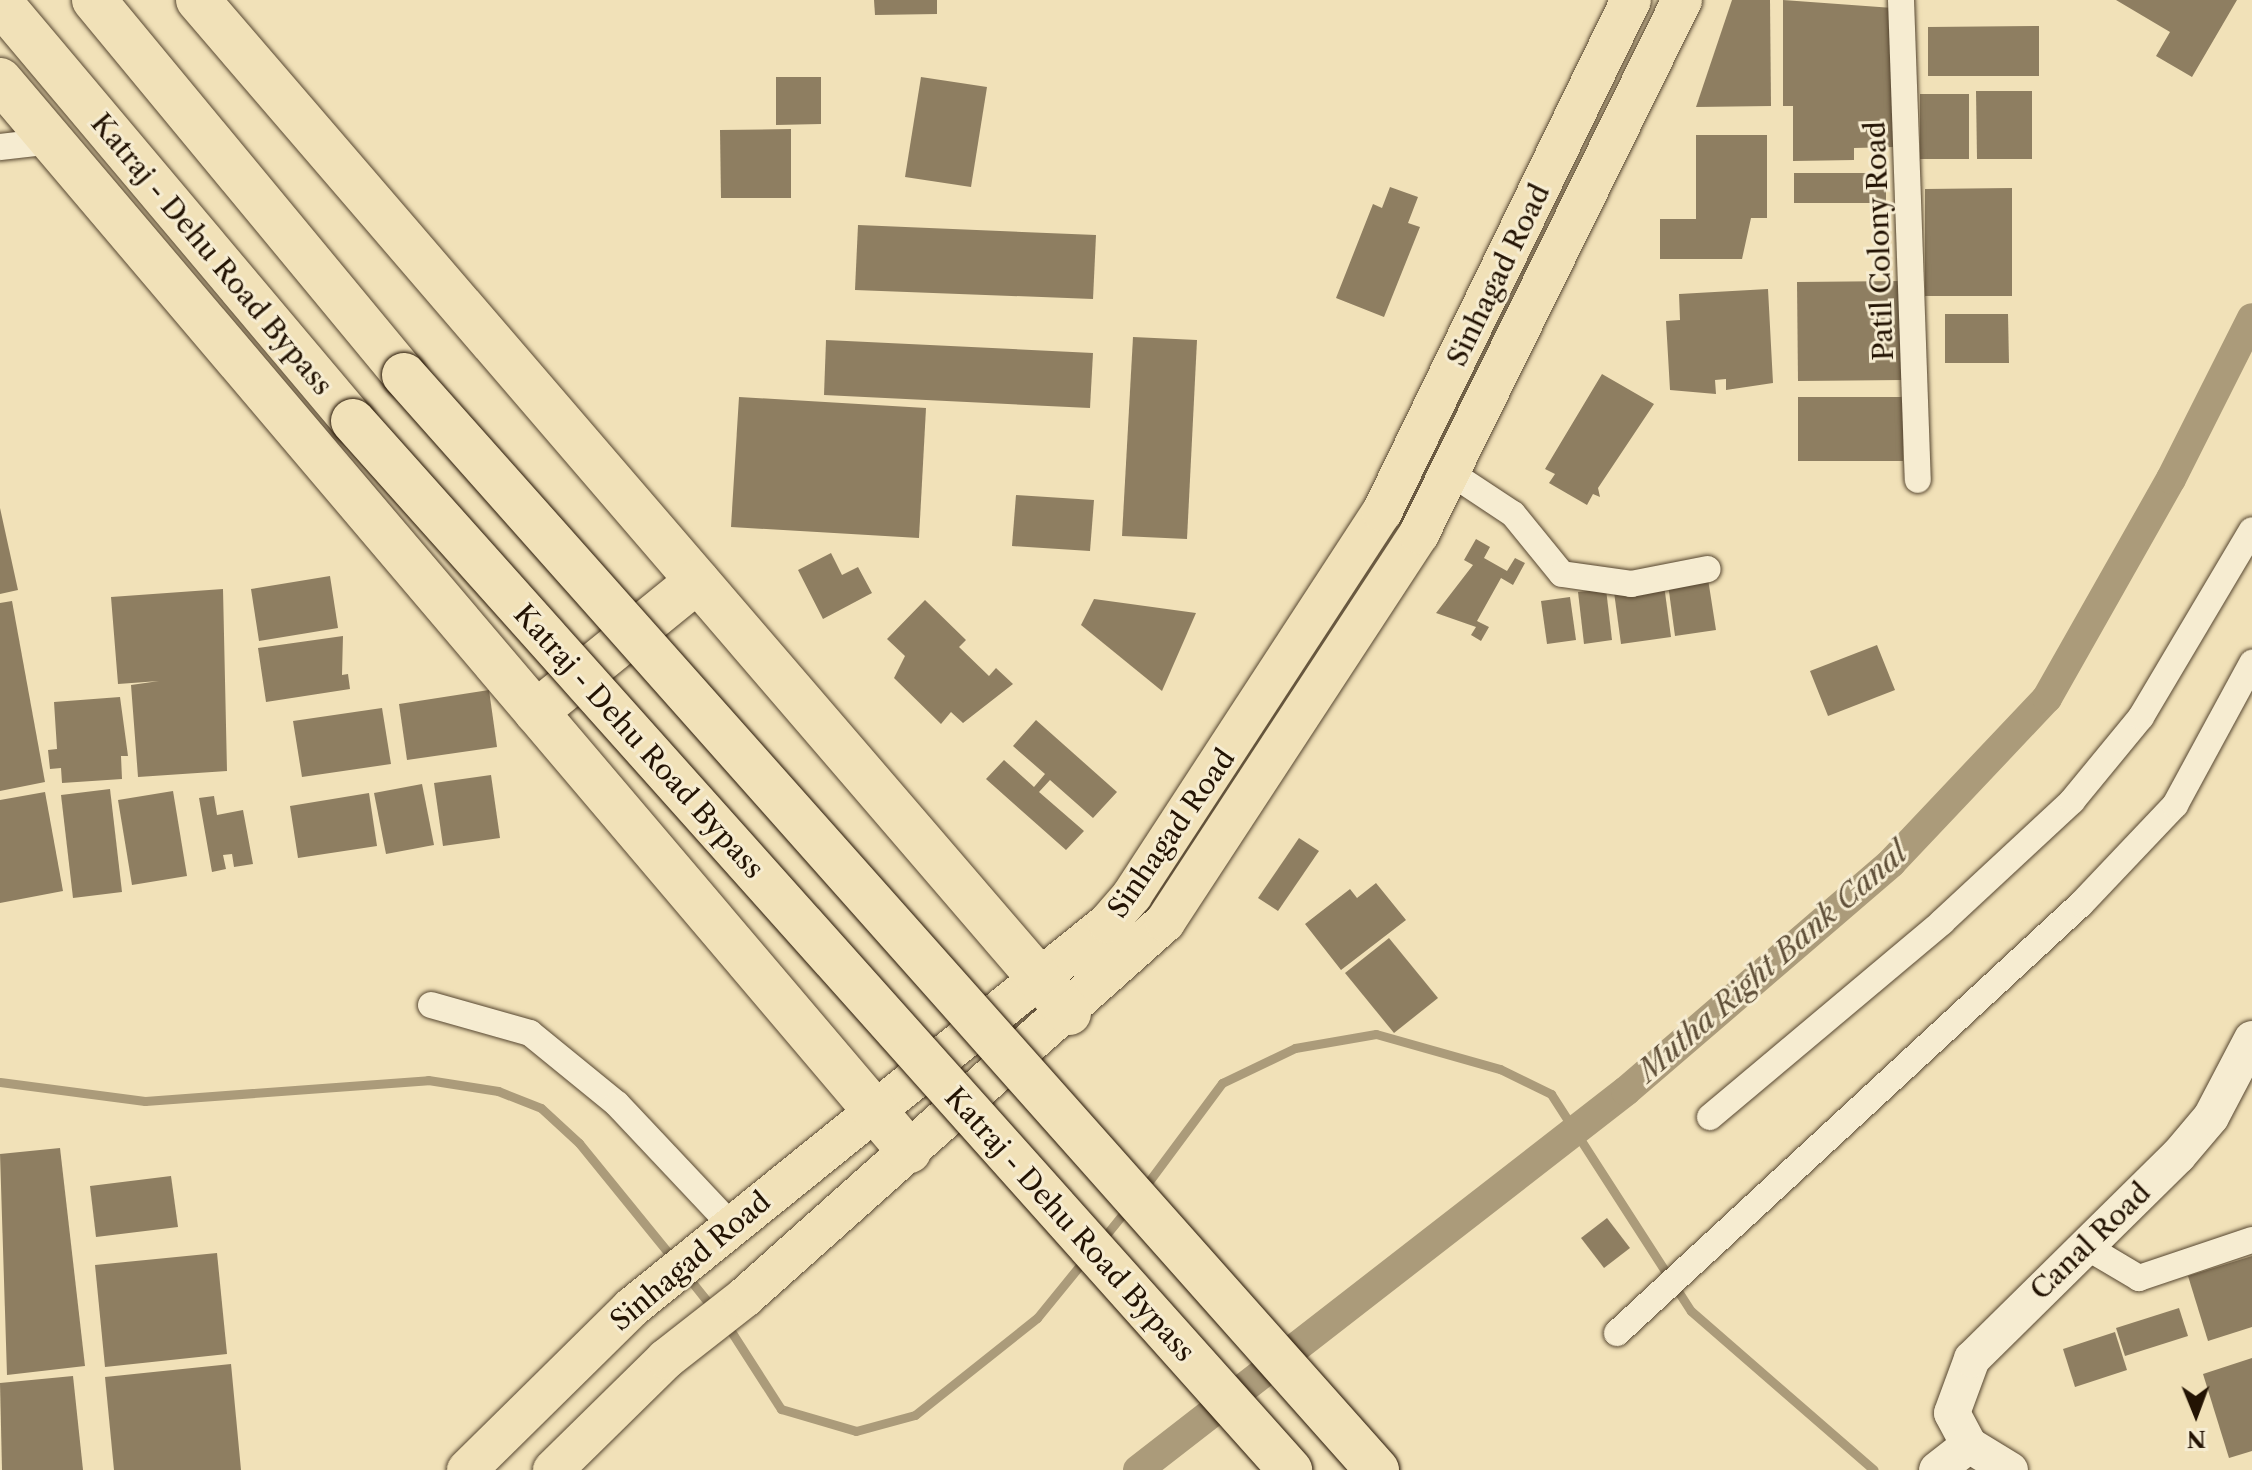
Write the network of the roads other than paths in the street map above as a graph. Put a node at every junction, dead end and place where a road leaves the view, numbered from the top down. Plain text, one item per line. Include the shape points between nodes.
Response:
1 (94, 0) edge
2 (198, 0) edge
3 (1631, 0) edge
4 (1682, 0) edge
5 (1901, 0) edge
6 (0, 2) edge
7 (0, 80) edge
8 (53, 141) junction
9 (0, 147) edge
10 (1451, 473) junction
11 (1918, 480) dead end
12 (2252, 530) edge
13 (1708, 569) dead end
14 (697, 581) junction
15 (2252, 663) edge
16 (536, 712) junction
17 (1038, 978) junction
18 (431, 1005) dead end
19 (1069, 1013) junction
20 (2252, 1039) edge
21 (871, 1109) junction
22 (1710, 1117) dead end
23 (909, 1151) junction
24 (719, 1238) junction
25 (2252, 1240) edge
26 (2085, 1246) junction
27 (1617, 1333) dead end
28 (1969, 1445) junction
29 (467, 1470) edge
30 (553, 1470) edge
31 (1290, 1470) edge
32 (1377, 1470) edge
33 (1937, 1470) edge
34 (2010, 1470) edge

1 - 32 highway, bridge via 404,375
2 - 14 highway
3 - 17 main road, Sinhagad Road via 1382,512 1174,840 1108,923
4 - 10 main road, Sinhagad Road
5 - 11 street, Patil Colony Road
6 - 31 highway, Katraj - Dehu Road Bypass, bridge via 353,421
7 - 8 highway
8 - 9 street
8 - 16 highway
10 - 13 street via 1513,514 1534,546 1573,578 1631,584
10 - 19 main road, Sinhagad Road via 1209,864 1138,954
12 - 22 street via 2141,717 2072,801 1942,922
14 - 16 highway
14 - 17 highway
15 - 27 street via 2175,805 2081,904
16 - 21 highway
17 - 19 highway
17 - 21 main road, Sinhagad Road
18 - 24 street via 530,1033 617,1104
19 - 23 main road, Sinhagad Road
20 - 26 street, Canal Road via 2211,1117
21 - 23 highway
21 - 24 main road, Sinhagad Road
23 - 30 main road, Sinhagad Road via 745,1297 666,1359
24 - 29 main road, Sinhagad Road via 631,1308
25 - 26 street via 2139,1278
26 - 28 street, Canal Road via 1972,1359 1952,1413
28 - 33 street
28 - 34 street

